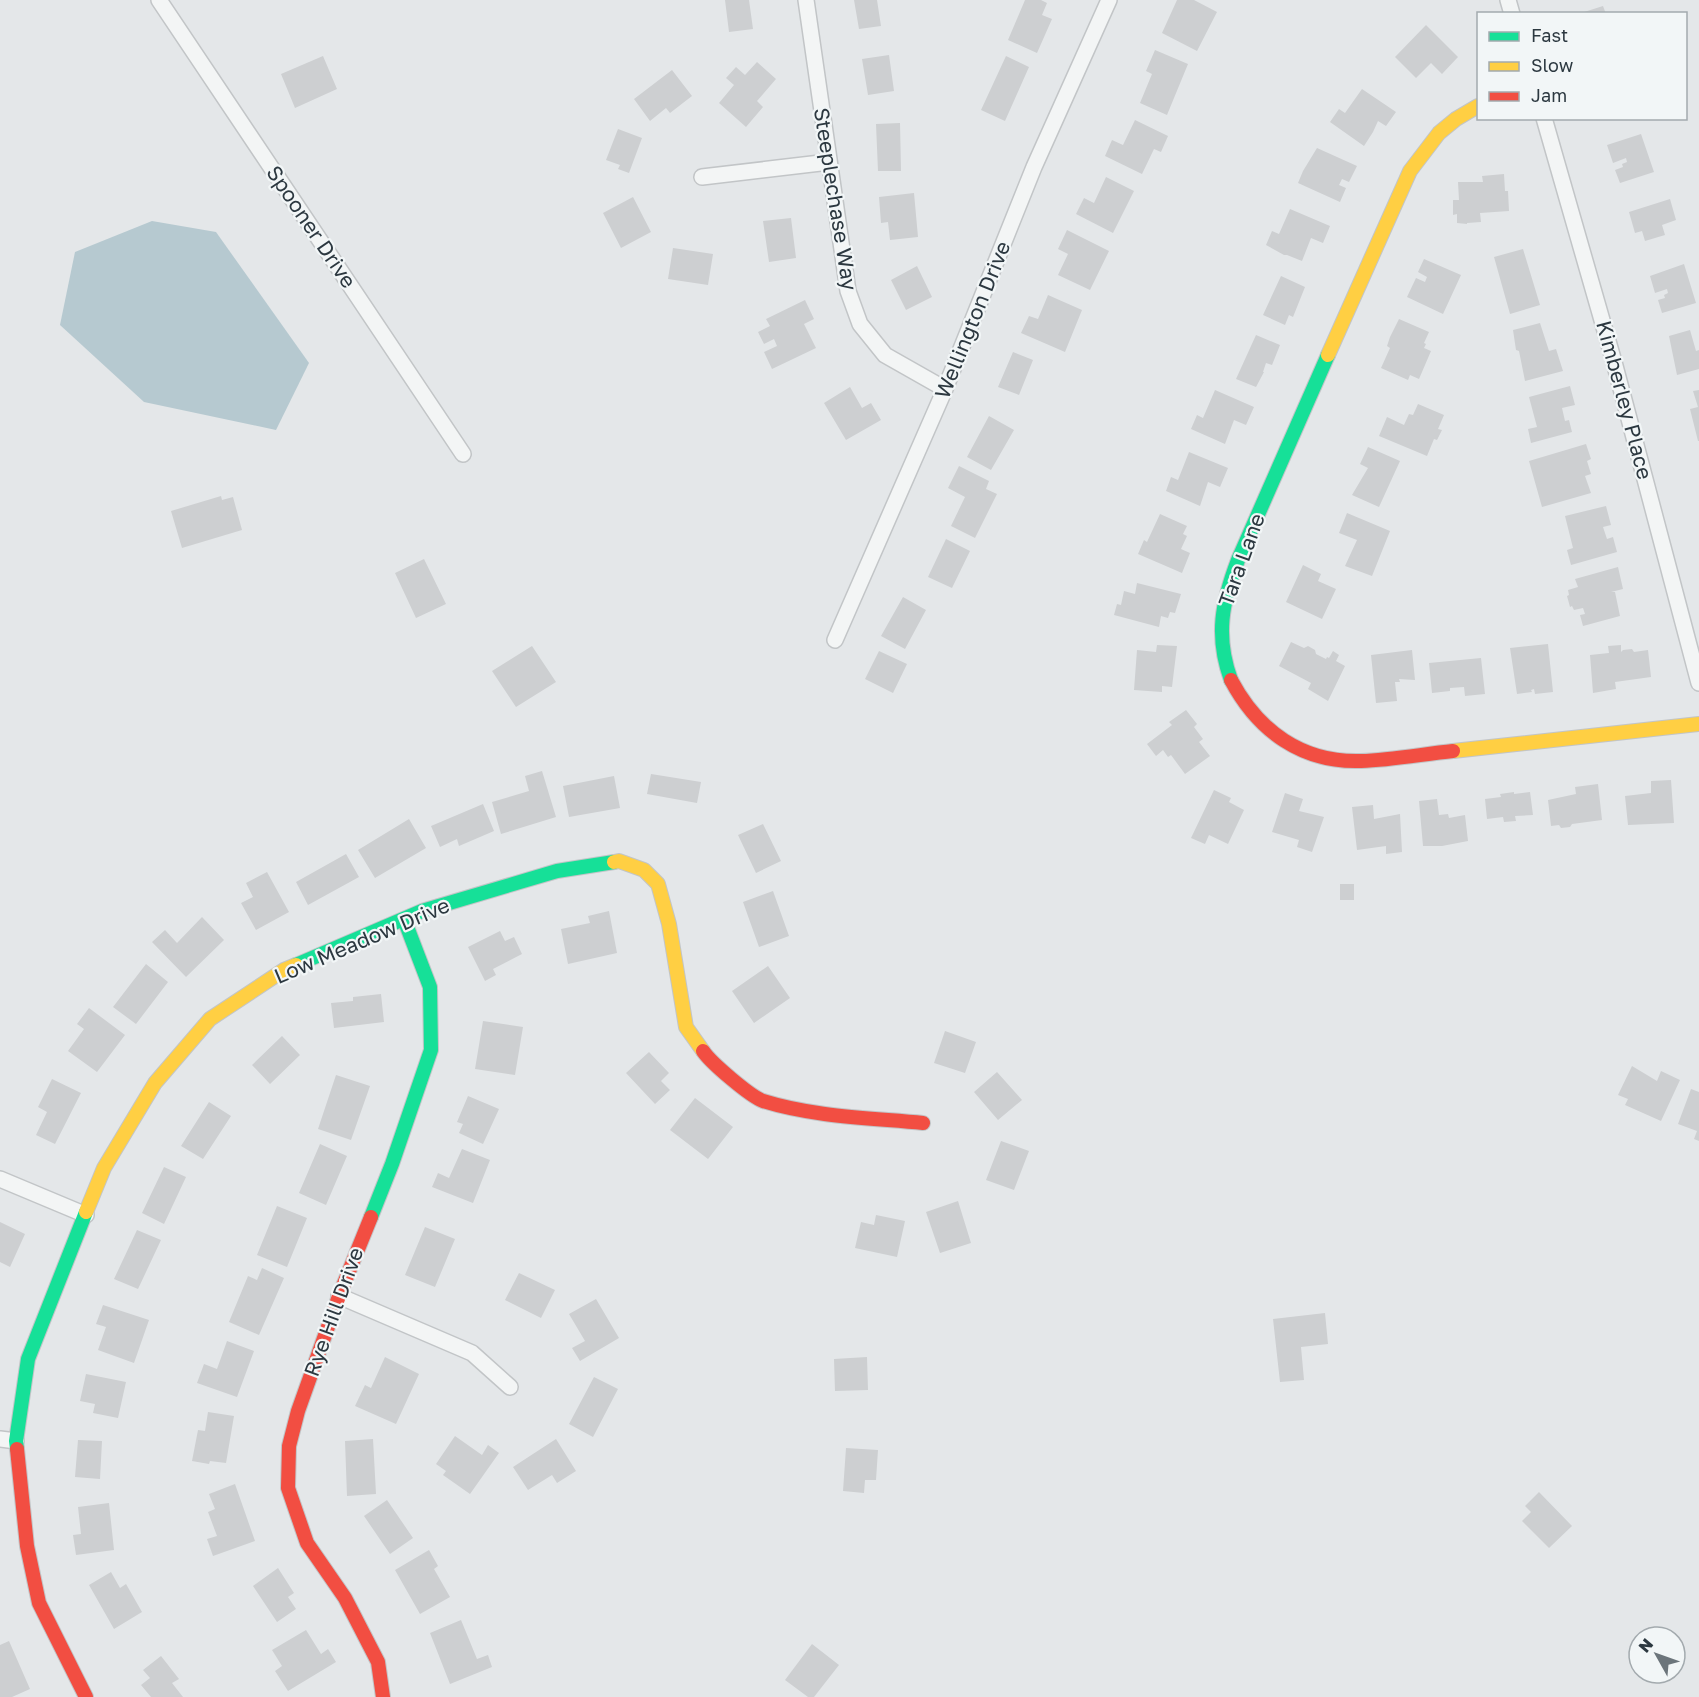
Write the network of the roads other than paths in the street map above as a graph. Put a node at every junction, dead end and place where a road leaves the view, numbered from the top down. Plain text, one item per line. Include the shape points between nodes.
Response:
1 (159, 0) edge
2 (806, 0) edge
3 (1109, 0) edge
4 (1477, 107) edge
5 (1545, 120) edge
6 (829, 162) junction
7 (702, 177) dead end
8 (945, 389) junction
9 (463, 454) dead end
10 (835, 640) dead end
11 (1699, 683) edge
12 (1699, 724) edge
13 (404, 919) junction
14 (923, 1123) dead end
15 (0, 1179) edge
16 (86, 1215) junction
17 (339, 1296) junction
18 (510, 1387) dead end
19 (8, 1440) edge
20 (86, 1697) edge
21 (383, 1697) edge

1 - 9 street, Spooner Drive
2 - 6 street, Steeplechase Way
3 - 8 street, Wellington Drive via 1034,167
4 - 12 street, Tara Lane via 1441,129 1410,171 1307,398 1224,600 1221,638 1228,673 1247,708 1274,736 1310,754 1342,761
5 - 11 street, Kimberley Place
6 - 7 street
6 - 8 street, Steeplechase Way via 848,291 860,324 885,355
8 - 10 street, Wellington Drive
13 - 14 street, Low Meadow Drive via 557,872 618,861 644,870 658,884 669,924 686,1027 710,1061 761,1100 814,1112
13 - 16 street, Low Meadow Drive via 284,970 210,1019 155,1083 104,1168
13 - 17 street, Rye Hill Drive via 430,987 431,1050 392,1164
15 - 16 street
16 - 19 street, Low Meadow Drive via 28,1359
17 - 18 street via 472,1353
17 - 21 street, Rye Hill Drive via 298,1411 290,1446 288,1488 307,1543 345,1598 378,1662
19 - 20 street, Low Meadow Drive via 39,1603

